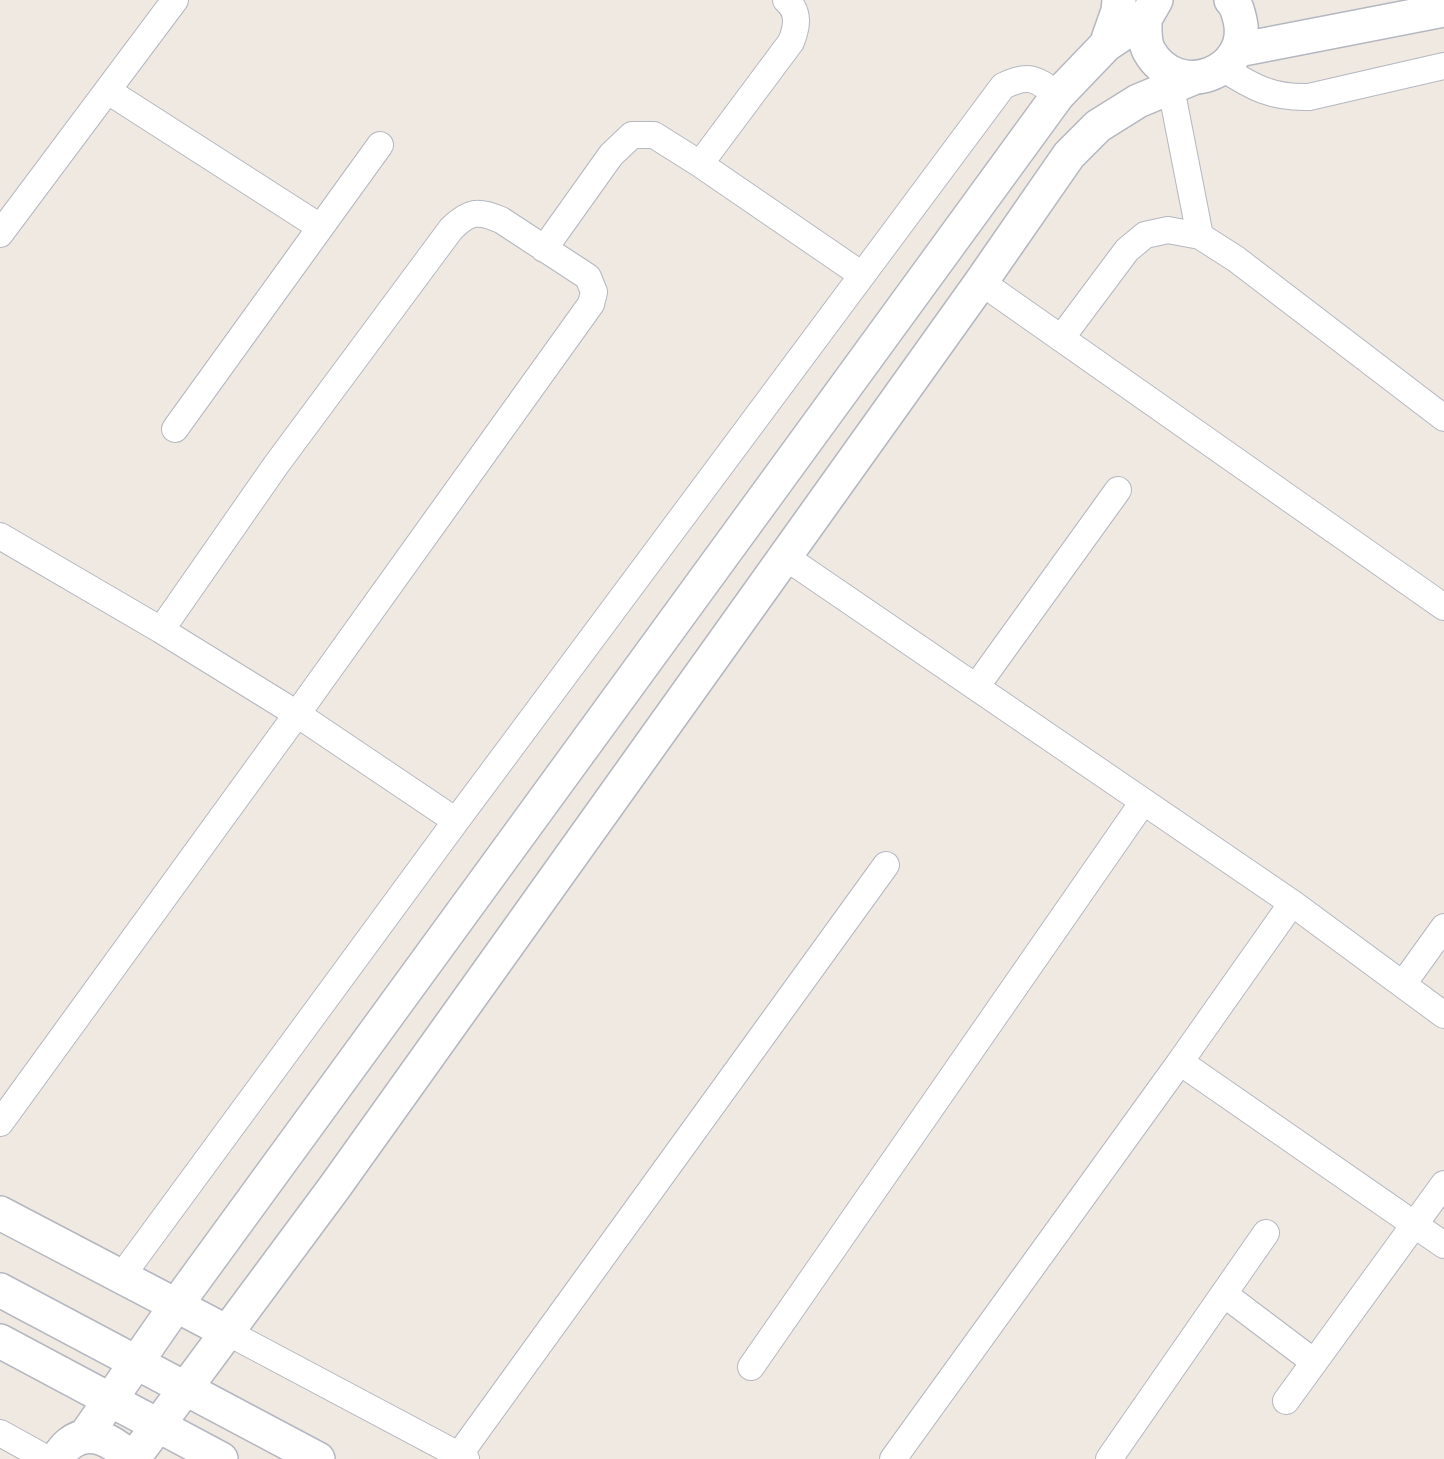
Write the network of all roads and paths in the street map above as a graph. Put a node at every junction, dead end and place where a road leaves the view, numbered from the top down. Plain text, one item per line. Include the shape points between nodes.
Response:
1 (175, 0) edge
2 (786, 0) edge
3 (1119, 0) edge
4 (1243, 2) edge
5 (1150, 10) edge
6 (1444, 10) edge
7 (1106, 45) junction
8 (1230, 59) junction
9 (1444, 66) edge
10 (1181, 84) junction
11 (108, 91) junction
12 (1058, 95) junction
13 (380, 145) dead end
14 (700, 164) junction
15 (320, 227) junction
16 (0, 234) edge
17 (1200, 236) junction
18 (543, 249) junction
19 (862, 275) junction
20 (981, 282) junction
21 (1062, 337) junction
22 (1444, 418) edge
23 (176, 429) dead end
24 (1118, 489) dead end
25 (0, 536) edge
26 (784, 556) junction
27 (1444, 608) edge
28 (161, 630) junction
29 (976, 687) junction
30 (297, 714) junction
31 (1143, 802) junction
32 (456, 821) junction
33 (886, 865) dead end
34 (1292, 903) junction
35 (1444, 927) edge
36 (1403, 984) junction
37 (1444, 1015) edge
38 (1180, 1062) junction
39 (0, 1123) edge
40 (1444, 1184) edge
41 (0, 1213) edge
42 (1415, 1224) junction
43 (1266, 1233) dead end
44 (1444, 1245) edge
45 (121, 1277) junction
46 (0, 1290) edge
47 (1224, 1294) junction
48 (177, 1304) junction
49 (227, 1332) junction
50 (0, 1341) edge
51 (135, 1361) junction
52 (1314, 1362) junction
53 (751, 1367) dead end
54 (187, 1388) junction
55 (110, 1400) junction
56 (1286, 1401) dead end
57 (159, 1426) junction
58 (0, 1433) edge
59 (85, 1436) junction
60 (463, 1457) edge
61 (47, 1459) edge
62 (57, 1459) edge
63 (132, 1459) edge
64 (221, 1459) edge
65 (318, 1459) edge
66 (893, 1459) edge
67 (1109, 1459) edge

1 - 11 street
2 - 14 street via 792,5 798,24 791,42
3 - 7 street
4 - 8 street via 1242,28
5 - 7 street
5 - 10 street via 1145,37 1149,51
6 - 8 street
7 - 12 street
8 - 9 street via 1247,84 1269,94 1292,98 1309,98
8 - 10 street via 1208,76
10 - 17 street
10 - 20 street via 1118,112 1068,155
11 - 15 street
11 - 16 street
12 - 19 street via 1038,80 1019,78 1003,86
12 - 48 street
13 - 15 street
14 - 18 street via 654,135 632,135 610,155
14 - 19 street
15 - 23 street
17 - 21 street via 1168,230 1145,235 1127,250
17 - 22 street via 1236,259
18 - 28 street via 501,220 476,213 463,217 276,465
18 - 30 street via 588,277 594,292 591,304
19 - 32 street
20 - 21 street
20 - 26 street
21 - 27 street
24 - 29 street
25 - 28 street
26 - 29 street
26 - 49 street
28 - 30 street
29 - 31 street
30 - 32 street
30 - 39 street
31 - 34 street
31 - 53 street
32 - 45 street
33 - 60 street
34 - 36 street
34 - 38 street
35 - 36 street
36 - 37 street
38 - 42 street
38 - 66 street
40 - 42 street
41 - 45 street
42 - 44 street
42 - 52 street
43 - 47 street
45 - 48 street
46 - 51 street
47 - 52 street
47 - 67 street
48 - 49 street
48 - 51 street
49 - 54 street
49 - 60 street
50 - 55 street
51 - 54 street
51 - 55 street
52 - 56 street
54 - 57 street
54 - 65 street
55 - 57 street
55 - 59 street
57 - 63 street
57 - 64 street
58 - 61 street
59 - 62 street via 69,1444
59 - 63 street via 104,1438

